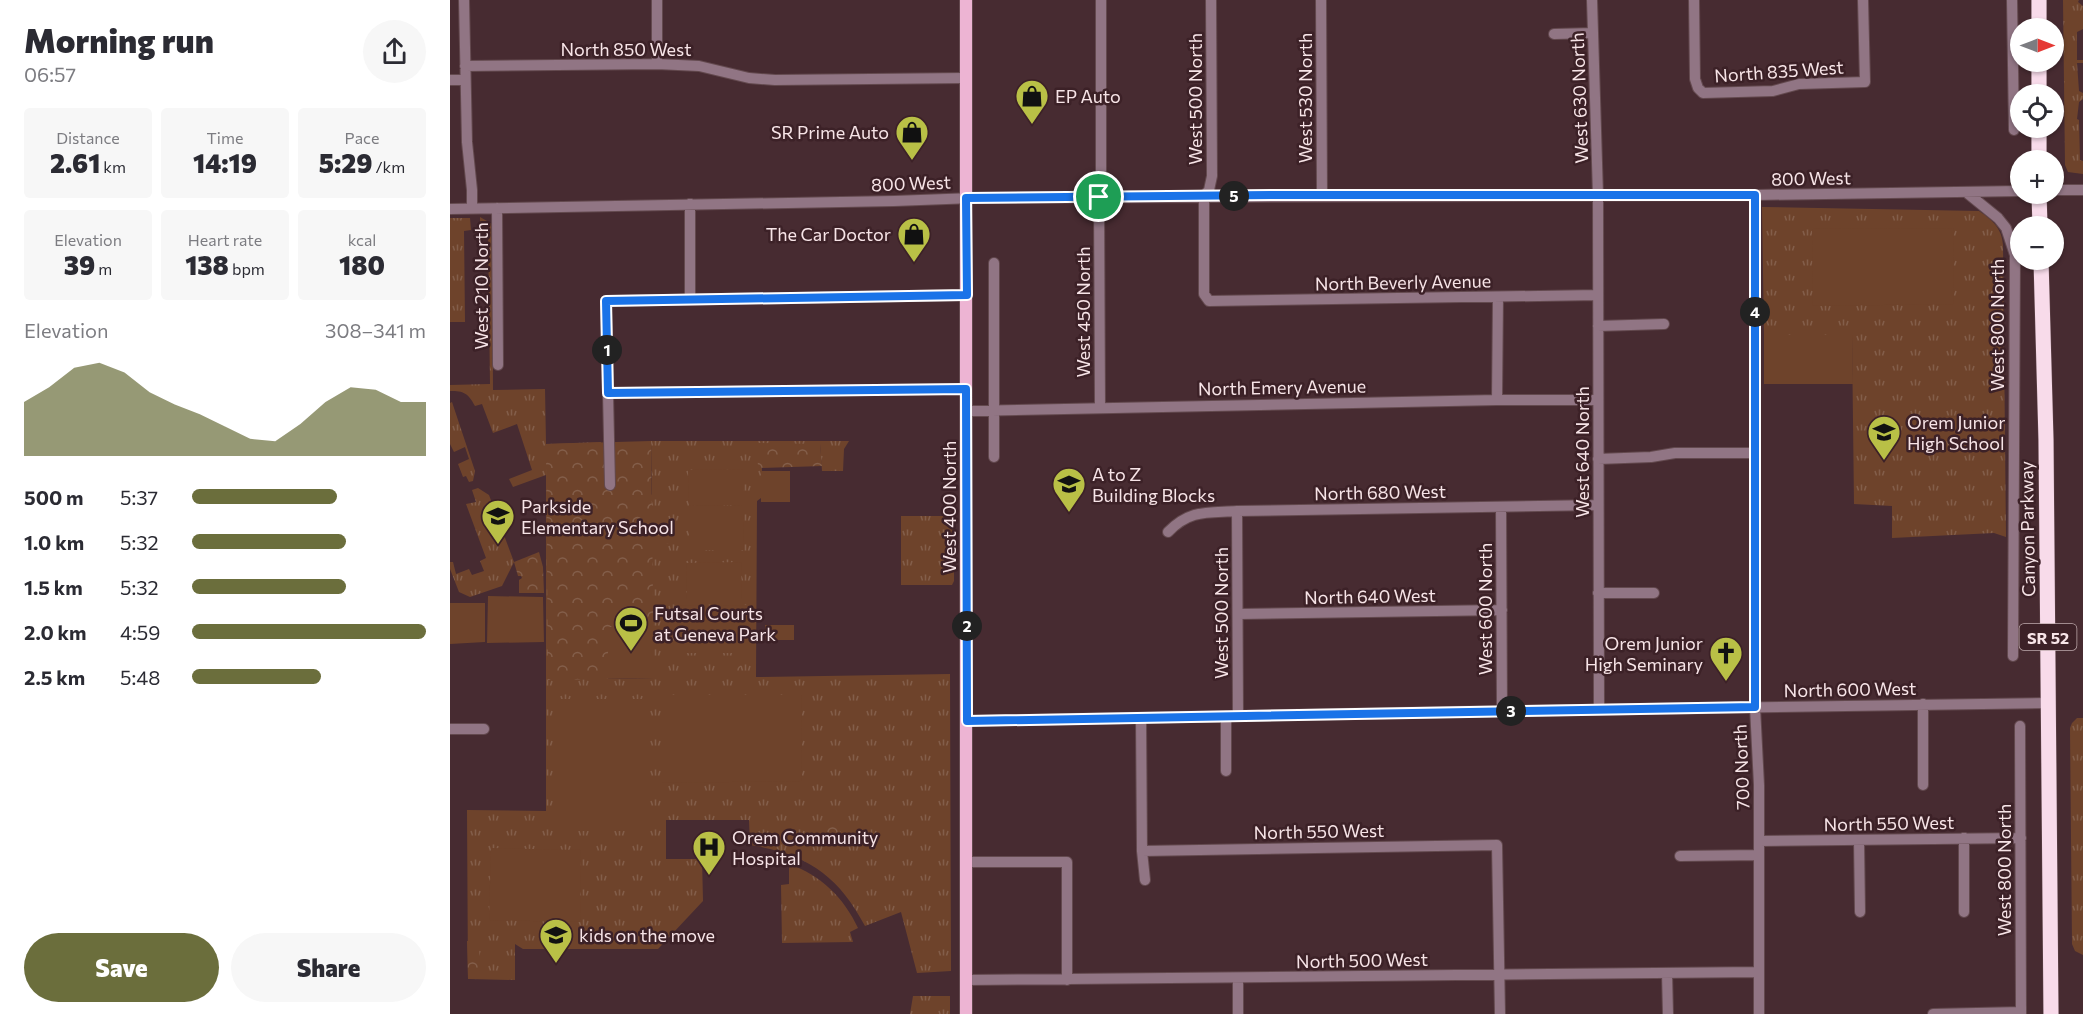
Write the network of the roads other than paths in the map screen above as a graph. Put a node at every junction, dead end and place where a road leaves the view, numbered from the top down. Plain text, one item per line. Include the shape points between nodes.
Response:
1 (464, 0) edge
2 (657, 0) edge
3 (966, 0) edge
4 (1101, 0) edge
5 (1211, 0) edge
6 (1321, 0) edge
7 (1592, 0) edge
8 (1694, 0) edge
9 (1863, 0) edge
10 (2012, 0) edge
11 (2039, 0) edge
12 (2039, 18) edge
13 (1593, 33) junction
14 (1554, 34) dead end
15 (657, 64) junction
16 (465, 66) junction
17 (965, 78) junction
18 (450, 80) edge
19 (465, 80) junction
20 (2013, 84) edge
21 (2064, 190) edge
22 (2083, 190) edge
23 (2010, 191) edge
24 (1966, 192) junction
25 (1322, 195) junction
26 (1598, 195) junction
27 (1755, 195) junction
28 (1204, 196) junction
29 (1099, 197) junction
30 (966, 198) junction
31 (690, 204) junction
32 (472, 208) junction
33 (497, 208) junction
34 (450, 209) edge
35 (994, 262) dead end
36 (2041, 270) edge
37 (967, 295) junction
38 (1598, 295) junction
39 (1498, 297) junction
40 (690, 299) junction
41 (1209, 301) joint
42 (1664, 324) dead end
43 (1598, 326) junction
44 (498, 365) dead end
45 (966, 389) junction
46 (608, 393) junction
47 (1497, 400) junction
48 (1598, 400) junction
49 (1100, 407) junction
50 (994, 410) junction
51 (967, 411) junction
52 (1755, 453) junction
53 (994, 457) dead end
54 (1598, 459) junction
55 (610, 485) dead end
56 (1598, 506) junction
57 (1501, 507) junction
58 (1237, 511) junction
59 (1168, 532) dead end
60 (1598, 593) junction
61 (1654, 593) dead end
62 (1502, 610) junction
63 (1238, 614) junction
64 (2013, 656) dead end
65 (2049, 703) junction
66 (1923, 704) junction
67 (1755, 707) junction
68 (1599, 710) junction
69 (1502, 711) junction
70 (1232, 716) junction
71 (1141, 718) junction
72 (967, 721) junction
73 (2020, 726) dead end
74 (450, 729) edge
75 (484, 729) dead end
76 (1226, 771) dead end
77 (1923, 785) dead end
78 (1964, 838) junction
79 (2020, 838) junction
80 (1859, 841) junction
81 (1759, 842) junction
82 (1142, 851) junction
83 (1759, 855) junction
84 (1680, 856) dead end
85 (967, 862) junction
86 (1145, 880) dead end
87 (1860, 912) dead end
88 (1964, 912) dead end
89 (1759, 972) junction
90 (1667, 973) junction
91 (1499, 974) junction
92 (1238, 978) junction
93 (966, 980) junction
94 (1067, 980) junction
95 (1950, 1013) edge
96 (2021, 1013) edge
97 (966, 1014) edge
98 (1238, 1014) edge
99 (1500, 1014) edge
100 (1668, 1014) edge
101 (1759, 1014) edge
102 (1933, 1014) edge
103 (2051, 1014) edge

1 - 16 street
2 - 15 street
3 - 17 main road, West 400 North
4 - 29 street, West 450 North
5 - 28 street, West 500 North via 1212,176
6 - 25 street, West 530 North
7 - 13 street, West 630 North
8 - 9 street, North 835 West via 1695,79 1703,93 1865,82
10 - 20 street
11 - 12 highway
13 - 14 street
13 - 26 street, West 630 North
15 - 16 street, North 850 West
15 - 17 street, North 850 West via 699,66 775,80
16 - 19 street
17 - 30 main road, West 400 North
18 - 19 street
19 - 32 street
21 - 22 street
23 - 24 street, 800 West
24 - 27 street, 800 West
24 - 64 street, West 800 North via 2006,228 2015,255
25 - 26 street, 800 West
25 - 28 street, 800 West
26 - 27 street, 800 West
26 - 38 street, West 640 North
27 - 52 street, 700 North
28 - 29 street, 800 West
28 - 41 street, West 500 North via 1204,294
29 - 30 street, 800 West
29 - 49 street, West 450 North
30 - 31 street, 800 West
30 - 37 main road, West 400 North
31 - 33 street, 800 West
31 - 40 street
32 - 33 street, 800 West
32 - 34 street, 800 West
33 - 44 street, West 210 North
35 - 50 street
36 - 65 highway, Canyon Parkway / SR 52
37 - 40 street
37 - 45 main road, West 400 North
38 - 39 street, North Beverly Avenue
38 - 43 street, West 640 North
39 - 41 street, North Beverly Avenue
39 - 47 street
40 - 46 street via 606,301
42 - 43 street
43 - 48 street, West 640 North
45 - 46 street
45 - 51 main road, West 400 North
46 - 55 street
47 - 48 street, North Emery Avenue
47 - 49 street, North Emery Avenue
48 - 54 street, West 640 North
49 - 50 street, North Emery Avenue
50 - 51 street, North Emery Avenue
50 - 53 street
51 - 72 main road, West 400 North
52 - 54 street via 1675,453
52 - 67 street, 700 North
54 - 56 street, West 640 North
56 - 57 street, North 680 West
56 - 60 street, West 640 North
57 - 58 street, North 680 West
57 - 62 street, West 600 North
58 - 59 street, North 680 West via 1192,514
58 - 63 street, West 500 North
60 - 61 street
60 - 68 street, West 640 North
62 - 63 street, North 640 West
62 - 69 street, West 600 North
63 - 70 street, West 500 North
65 - 66 street, North 600 West
65 - 103 highway, Canyon Parkway / SR 52
66 - 67 street, North 600 West
66 - 77 street
67 - 68 street, North 600 West
67 - 81 street, 700 North
68 - 69 street, North 600 West
69 - 70 street, North 600 West
70 - 71 street, North 600 West
70 - 76 street, West 500 North
71 - 72 street, North 600 West
71 - 82 street
72 - 85 main road, West 400 North
73 - 79 street, West 800 North
74 - 75 street
78 - 79 street, North 550 West
78 - 80 street, North 550 West
78 - 88 street
79 - 96 street, West 800 North
80 - 81 street, North 550 West
80 - 87 street
81 - 83 street, 700 North
82 - 86 street
82 - 91 street, North 550 West via 1497,845
83 - 84 street
83 - 89 street, 700 North
85 - 93 main road, West 400 North
85 - 94 street via 1067,862
89 - 90 street, North 500 West
89 - 101 street, 700 North
90 - 91 street, North 500 West
90 - 100 street
91 - 92 street, North 500 West
91 - 99 street
92 - 94 street, North 500 West
92 - 98 street
93 - 94 street, North 500 West
93 - 97 main road, West 400 North
95 - 96 street
95 - 102 street

